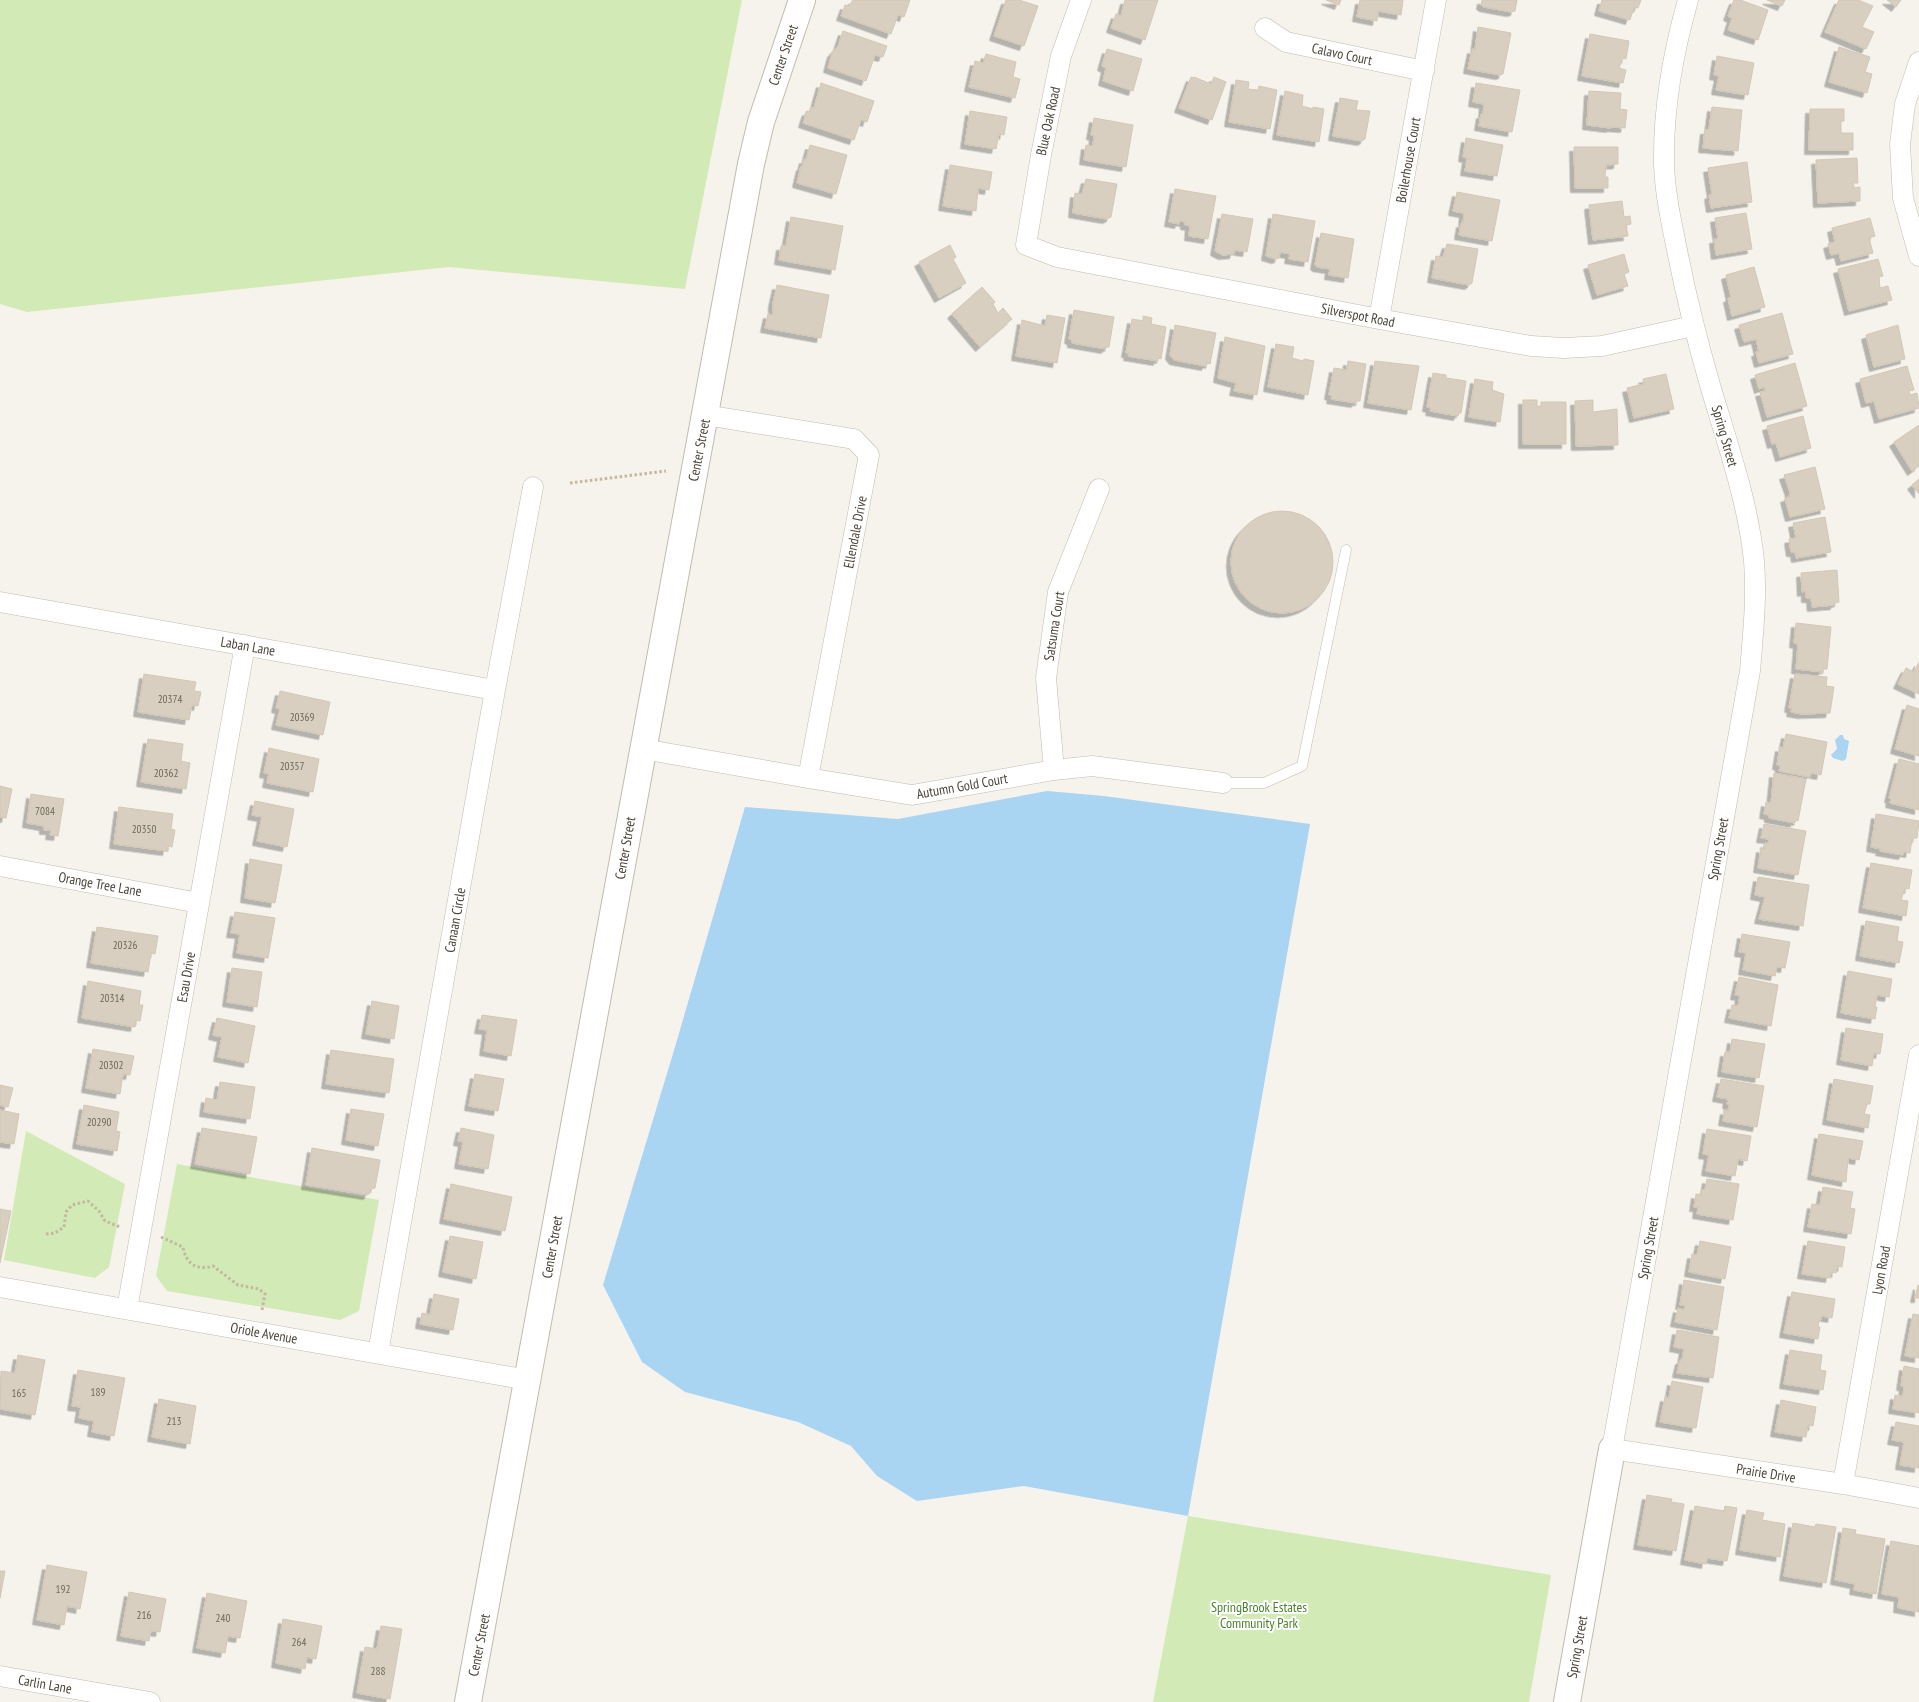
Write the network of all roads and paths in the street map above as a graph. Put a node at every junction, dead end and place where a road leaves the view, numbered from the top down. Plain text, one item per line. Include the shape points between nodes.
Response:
1 (802, 0) edge
2 (1081, 0) edge
3 (1436, 0) edge
4 (1688, 0) edge
5 (1265, 28) dead end
6 (1919, 62) edge
7 (1424, 71) junction
8 (1026, 245) joint
9 (1919, 256) edge
10 (1379, 319) junction
11 (1693, 326) junction
12 (706, 415) junction
13 (666, 471) dead end
14 (570, 483) dead end
15 (533, 487) dead end
16 (1099, 489) dead end
17 (1346, 550) dead end
18 (0, 602) edge
19 (245, 645) junction
20 (495, 690) junction
21 (643, 749) junction
22 (1054, 770) junction
23 (808, 778) junction
24 (1223, 783) joint
25 (0, 866) edge
26 (200, 902) junction
27 (1919, 1055) edge
28 (120, 1227) dead end
29 (46, 1234) dead end
30 (160, 1237) dead end
31 (0, 1286) edge
32 (127, 1309) junction
33 (262, 1310) dead end
34 (378, 1353) junction
35 (528, 1380) junction
36 (1612, 1449) junction
37 (1843, 1484) junction
38 (1919, 1498) edge
39 (0, 1676) edge
40 (150, 1702) edge
41 (468, 1702) edge
42 (1567, 1702) edge

1 - 12 street, Center Street via 761,122 751,164
2 - 8 street, Blue Oak Road via 1061,56
3 - 7 street, Boilerhouse Court
4 - 11 street, Spring Street via 1670,79 1664,165 1668,208
5 - 7 street, Calavo Court via 1286,42
6 - 9 street via 1905,104 1900,144 1903,198
7 - 10 street, Boilerhouse Court
8 - 10 street, Silverspot Road via 1058,256
10 - 11 street, Silverspot Road via 1531,346 1564,348 1602,346
11 - 36 street, Spring Street via 1734,466 1754,561 1750,671
12 - 21 street, Center Street
12 - 23 street, Ellendale Drive via 854,439 869,455
13 - 14 path
15 - 20 street, Canaan Circle
16 - 22 street, Satsuma Court via 1058,592 1046,678
17 - 24 lane via 1302,766 1264,782
18 - 19 street, Laban Lane
19 - 20 street, Laban Lane
19 - 26 street, Esau Drive
20 - 34 street, Canaan Circle
21 - 23 street, Autumn Gold Court
21 - 35 street, Center Street
22 - 23 street, Autumn Gold Court via 912,795
22 - 24 street, Autumn Gold Court via 1092,766
25 - 26 street, Orange Tree Lane
26 - 32 street, Esau Drive
27 - 37 street, Lyon Road
28 - 29 path via 105,1221 99,1210 88,1201 72,1205 66,1212 64,1227
30 - 33 path via 183,1247 185,1257 193,1266 214,1266 238,1285 259,1289 265,1294
31 - 32 street, Oriole Avenue
32 - 34 street, Oriole Avenue
34 - 35 street, Oriole Avenue
35 - 41 street, Center Street
36 - 37 street, Prairie Drive
36 - 42 street, Spring Street
37 - 38 street, Prairie Drive
39 - 40 street, Carlin Lane

